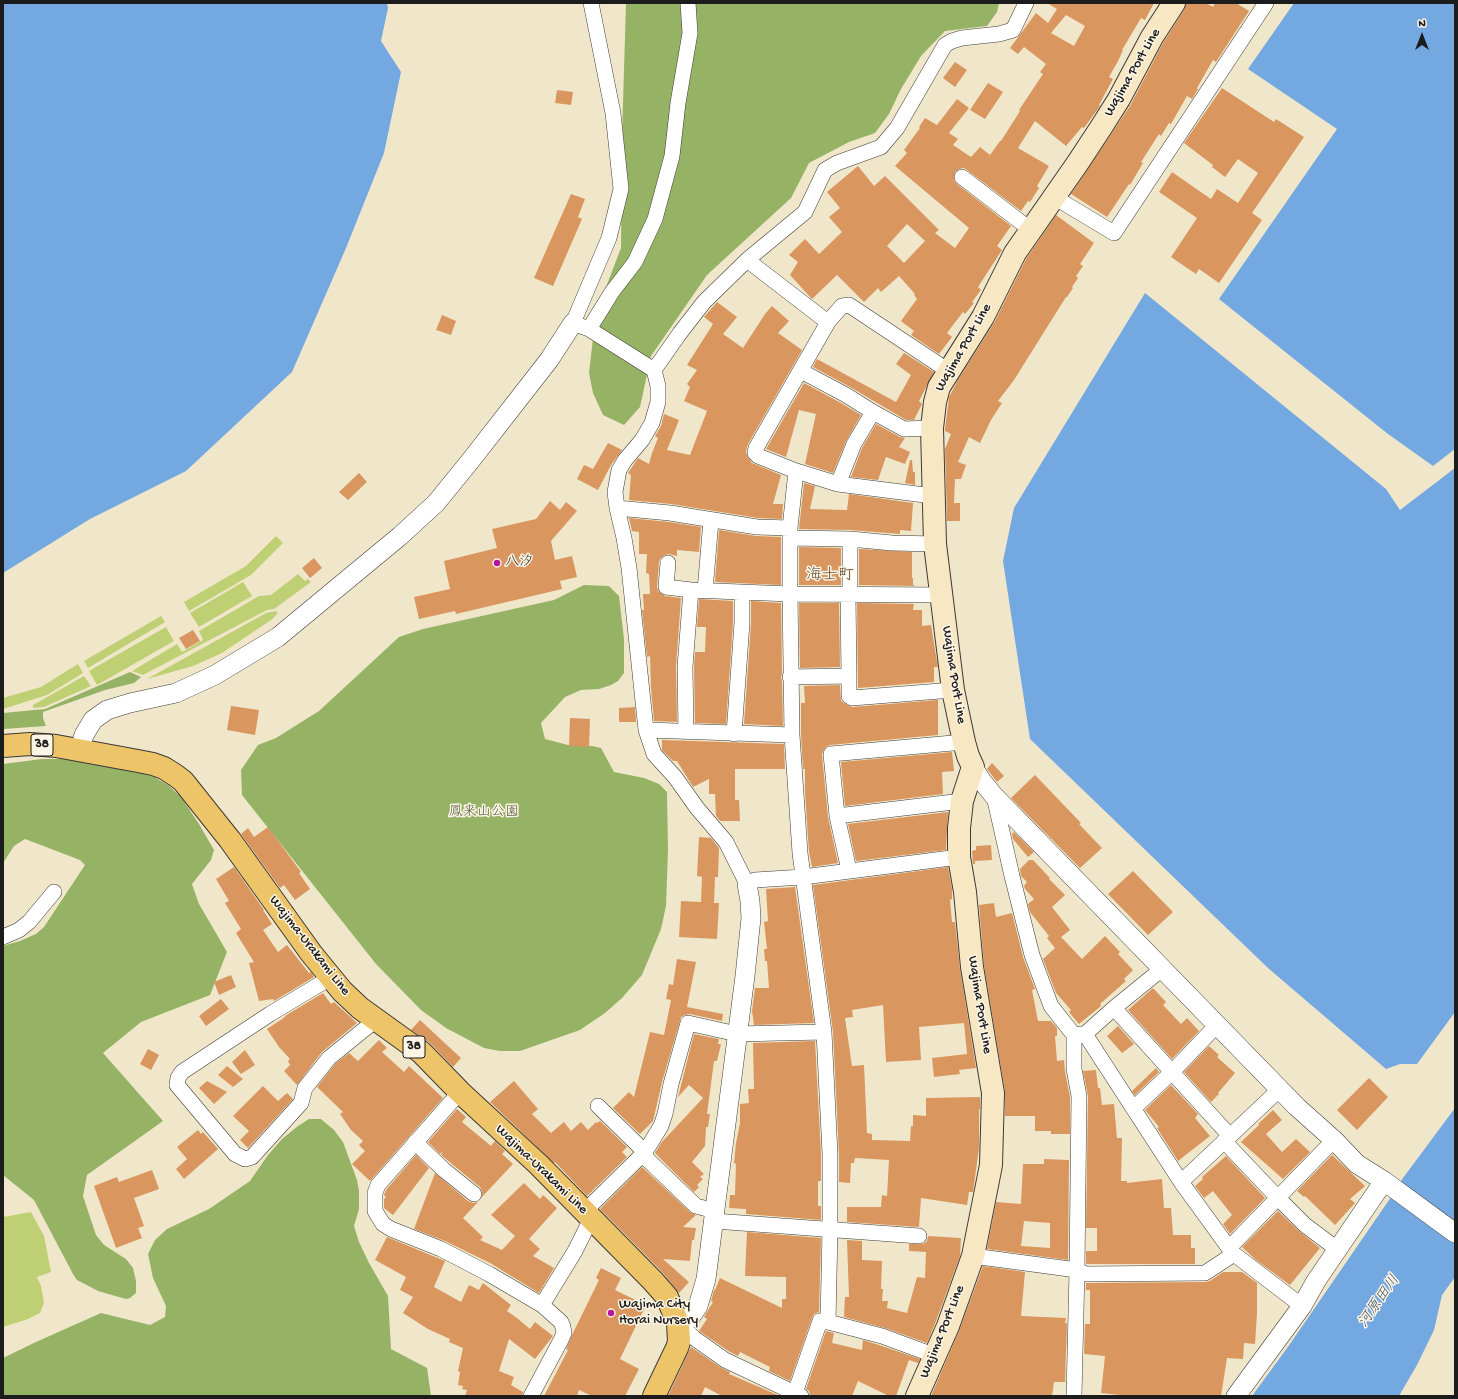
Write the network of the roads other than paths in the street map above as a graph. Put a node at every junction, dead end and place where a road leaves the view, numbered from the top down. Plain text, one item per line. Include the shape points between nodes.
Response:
1 (591, 3) edge
2 (688, 3) edge
3 (1026, 3) edge
4 (1174, 3) edge
5 (1266, 3) edge
6 (962, 177) dead end
7 (1054, 197) junction
8 (1031, 230) junction
9 (747, 260) junction
10 (827, 323) junction
11 (581, 326) junction
12 (654, 370) junction
13 (801, 371) junction
14 (950, 372) junction
15 (873, 412) junction
16 (932, 428) junction
17 (796, 471) junction
18 (838, 484) junction
19 (933, 496) junction
20 (617, 508) junction
21 (711, 520) junction
22 (790, 533) junction
23 (850, 539) junction
24 (935, 544) junction
25 (668, 563) dead end
26 (698, 591) junction
27 (742, 593) junction
28 (790, 594) junction
29 (849, 595) junction
30 (941, 595) junction
31 (849, 676) junction
32 (790, 677) junction
33 (953, 690) junction
34 (646, 730) junction
35 (686, 732) junction
36 (734, 734) junction
37 (792, 735) junction
38 (964, 742) junction
39 (3, 746) edge
40 (80, 749) junction
41 (973, 767) junction
42 (994, 796) junction
43 (962, 801) junction
44 (837, 816) junction
45 (959, 857) junction
46 (849, 870) junction
47 (803, 877) junction
48 (747, 884) junction
49 (54, 892) dead end
50 (3, 937) edge
51 (1162, 969) junction
52 (330, 978) junction
53 (1114, 1008) junction
54 (377, 1019) junction
55 (1217, 1025) junction
56 (824, 1032) junction
57 (737, 1034) junction
58 (1080, 1035) junction
59 (1172, 1072) junction
60 (1280, 1089) junction
61 (460, 1092) junction
62 (598, 1106) dead end
63 (1134, 1108) junction
64 (1226, 1138) junction
65 (1334, 1140) junction
66 (415, 1142) junction
67 (645, 1152) junction
68 (1181, 1182) junction
69 (1389, 1185) junction
70 (474, 1194) dead end
71 (1278, 1198) junction
72 (588, 1216) junction
73 (715, 1216) junction
74 (830, 1230) junction
75 (1455, 1233) edge
76 (919, 1236) dead end
77 (1337, 1249) junction
78 (1231, 1251) junction
79 (973, 1256) junction
80 (1078, 1270) junction
81 (542, 1305) junction
82 (1302, 1306) junction
83 (828, 1322) junction
84 (678, 1323) junction
85 (936, 1356) junction
86 (798, 1395) edge
87 (532, 1396) edge
88 (654, 1396) edge
89 (917, 1396) edge
90 (1074, 1396) edge
91 (1236, 1396) edge

1 - 11 street via 613,113 621,188 609,238
2 - 11 street via 690,33 672,156 655,219 635,262
3 - 9 street via 1013,30 962,38 945,45 897,128 881,147 825,170 805,212
4 - 7 main road, Wajima Port Line via 1152,37 1119,99
5 - 7 street via 1114,233
6 - 8 street
7 - 8 main road, Wajima Port Line
8 - 14 main road, Wajima Port Line via 1015,253 983,317
9 - 10 street
9 - 12 street via 704,302
10 - 13 street
10 - 14 street via 842,306 849,305
11 - 12 street
11 - 40 street via 549,360 436,503 400,536 278,637 215,675 176,693 107,710 93,720 84,735
12 - 20 street via 658,402 652,423 619,470 615,492
13 - 15 street
13 - 17 street via 755,453
14 - 16 main road, Wajima Port Line via 939,387
15 - 16 street via 904,429
15 - 18 street via 854,444
16 - 19 main road, Wajima Port Line
17 - 18 street
17 - 22 street
18 - 19 street
19 - 24 main road, Wajima Port Line
20 - 21 street
20 - 34 street via 629,568
21 - 22 street
21 - 26 street
22 - 23 street
22 - 28 street
23 - 24 street
23 - 29 street
24 - 30 main road, Wajima Port Line
25 - 26 street via 666,587
26 - 27 street
26 - 35 street via 685,667
27 - 28 street
27 - 36 street
28 - 29 street
28 - 32 street
29 - 30 street
29 - 31 street
30 - 33 main road, Wajima Port Line
31 - 32 street
31 - 33 street via 849,696 852,698
32 - 37 street
33 - 38 main road, Wajima Port Line
34 - 35 street
34 - 48 street via 654,754 726,842
35 - 36 street
36 - 37 street
37 - 47 street
38 - 41 main road, Wajima Port Line
38 - 44 street via 832,754
39 - 40 main road, Wajima-Urakami Line / 38 via 30,744
40 - 52 main road, Wajima-Urakami Line / 38 via 153,764 179,778 230,840
41 - 42 street
41 - 43 main road, Wajima Port Line
42 - 51 street
42 - 58 street via 1032,955 1051,1006
43 - 44 street
43 - 45 main road, Wajima Port Line
44 - 46 street
45 - 46 street
45 - 79 main road, Wajima Port Line via 972,967 993,1093 991,1165
46 - 47 street
47 - 48 street via 755,880
47 - 56 street
48 - 57 street via 751,918
49 - 50 street via 29,922
51 - 53 street
51 - 55 street
52 - 54 main road, Wajima-Urakami Line / 38 via 360,1008
52 - 54 street via 270,1014 182,1072 178,1078 177,1085 235,1154 245,1159 252,1157 301,1103 305,1088 329,1058
53 - 58 street
53 - 59 street
54 - 61 main road, Wajima-Urakami Line / 38 via 421,1052
55 - 59 street
55 - 60 street
56 - 57 street
56 - 74 street via 830,1154
57 - 67 street via 688,1023 663,1120
57 - 73 street
58 - 63 street
58 - 80 street via 1074,1069 1079,1096
59 - 63 street
59 - 64 street
60 - 64 street
60 - 65 street
61 - 66 street
61 - 72 main road, Wajima-Urakami Line / 38 via 539,1165
62 - 67 street
63 - 68 street
64 - 68 street
64 - 71 street
65 - 69 street via 1357,1164
65 - 71 street
66 - 70 street
66 - 81 street via 378,1185 375,1193 375,1211 383,1224 441,1249
67 - 72 street
67 - 73 street via 647,1159 696,1206
68 - 78 street
69 - 75 street
69 - 77 street
71 - 77 street via 1305,1225
71 - 78 street
72 - 81 street via 575,1251
72 - 84 main road, Wajima-Urakami Line / 38 via 654,1281 667,1297
73 - 74 street
73 - 84 street via 706,1280 698,1306 689,1319
74 - 76 street
74 - 83 street
77 - 82 street
78 - 80 street via 1205,1273 1086,1274
78 - 82 street
79 - 80 street
79 - 85 main road, Wajima Port Line
80 - 90 street
81 - 87 street via 561,1322 564,1333
82 - 91 street
83 - 85 street via 882,1336
83 - 86 street via 820,1320
84 - 86 street via 725,1360
84 - 88 main road, Wajima-Urakami Line / 38 via 679,1342
85 - 89 main road, Wajima Port Line

